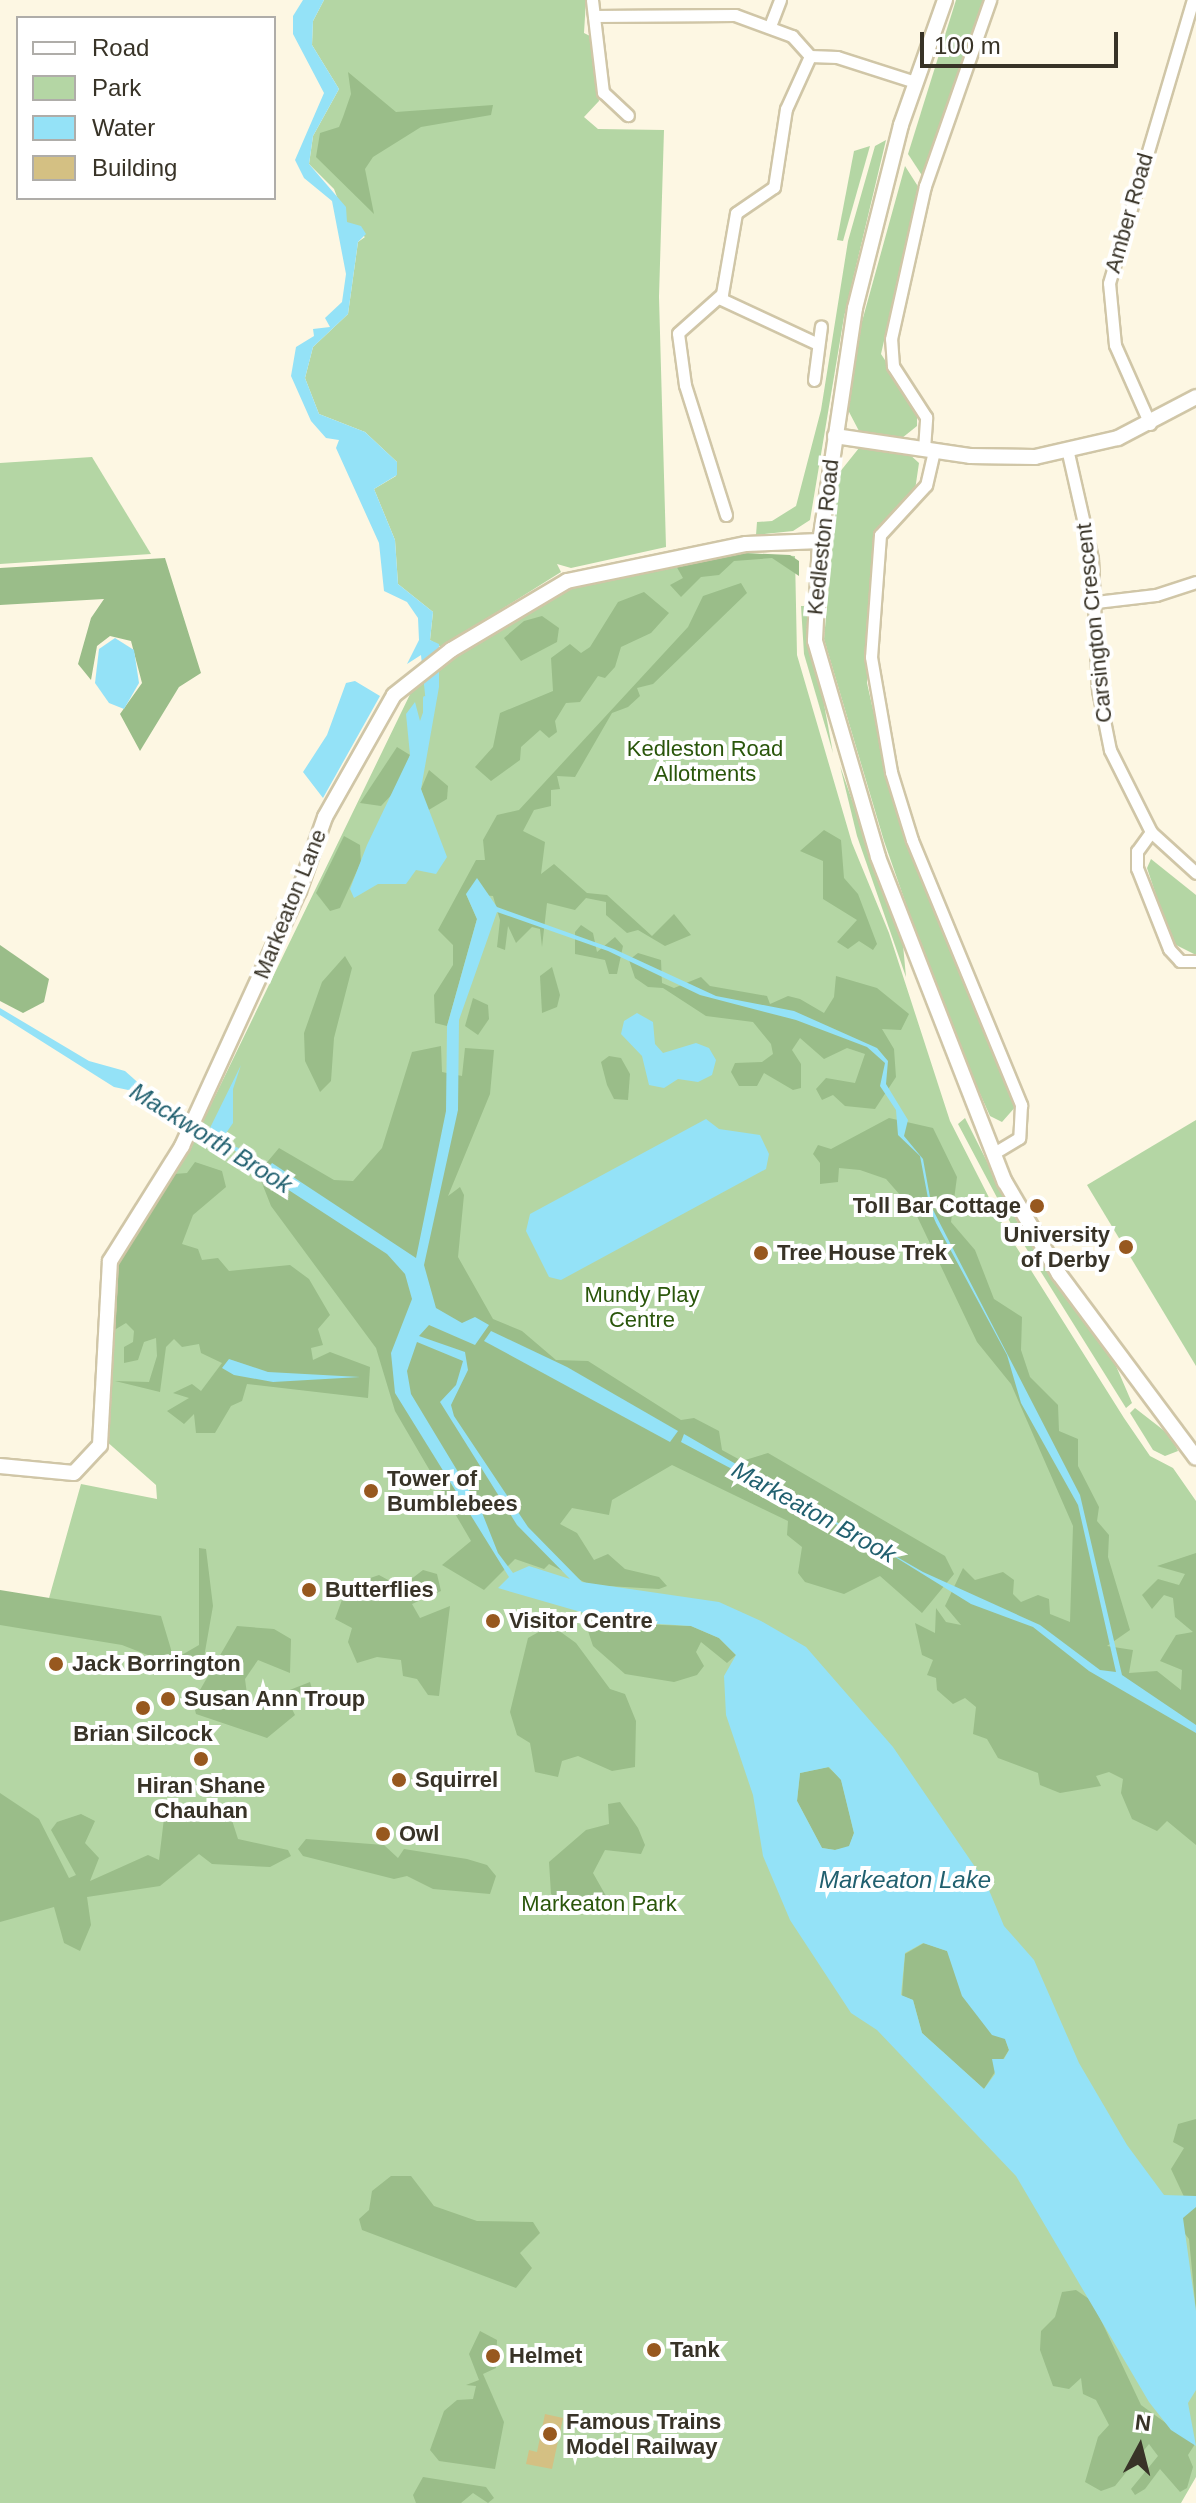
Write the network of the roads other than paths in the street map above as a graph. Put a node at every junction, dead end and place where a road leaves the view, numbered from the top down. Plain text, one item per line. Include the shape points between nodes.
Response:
1 (592, 0) edge
2 (780, 0) edge
3 (945, 0) edge
4 (990, 0) edge
5 (1193, 0) edge
6 (594, 16) junction
7 (770, 26) junction
8 (810, 56) junction
9 (915, 82) junction
10 (628, 115) dead end
11 (719, 298) junction
12 (821, 326) dead end
13 (818, 344) junction
14 (814, 380) dead end
15 (1196, 397) edge
16 (1150, 424) junction
17 (835, 436) junction
18 (929, 450) junction
19 (1068, 453) junction
20 (726, 515) dead end
21 (820, 541) junction
22 (1196, 582) edge
23 (1096, 602) junction
24 (1151, 832) junction
25 (1196, 873) edge
26 (1196, 961) edge
27 (992, 1154) junction
28 (1196, 1458) edge
29 (0, 1466) edge

1 - 6 street
2 - 7 street
3 - 9 street, Kedleston Road
4 - 18 street via 925,186 891,339 893,366 926,417
5 - 16 street, Amber Road via 1109,283 1115,345
6 - 7 street via 729,14
6 - 10 street via 603,92
7 - 8 street via 792,36
8 - 9 street via 837,57
8 - 11 street via 786,109 776,182 768,195 736,213
9 - 17 street, Kedleston Road via 867,255
11 - 13 street
11 - 20 street via 684,323 676,343
12 - 13 street
13 - 14 street
15 - 16 street
16 - 19 street
17 - 18 street
17 - 21 street, Kedleston Road
18 - 19 street via 1002,458
18 - 27 street via 926,485 880,535 871,657 885,745 912,840 1021,1105 1019,1138
19 - 23 street, Carsington Crescent via 1089,536
21 - 27 street, Kedleston Road via 813,628 844,755
21 - 29 street, Markeaton Lane via 746,544 567,581 451,650 394,695 325,817 299,891 182,1146 110,1261 100,1445 92,1460 64,1474
22 - 23 street via 1145,598
23 - 24 street, Carsington Crescent via 1105,730 1124,786
24 - 25 street, Carsington Crescent
24 - 26 street via 1137,851 1137,868 1169,949 1180,961
27 - 28 street, Kedleston Road via 1059,1274

